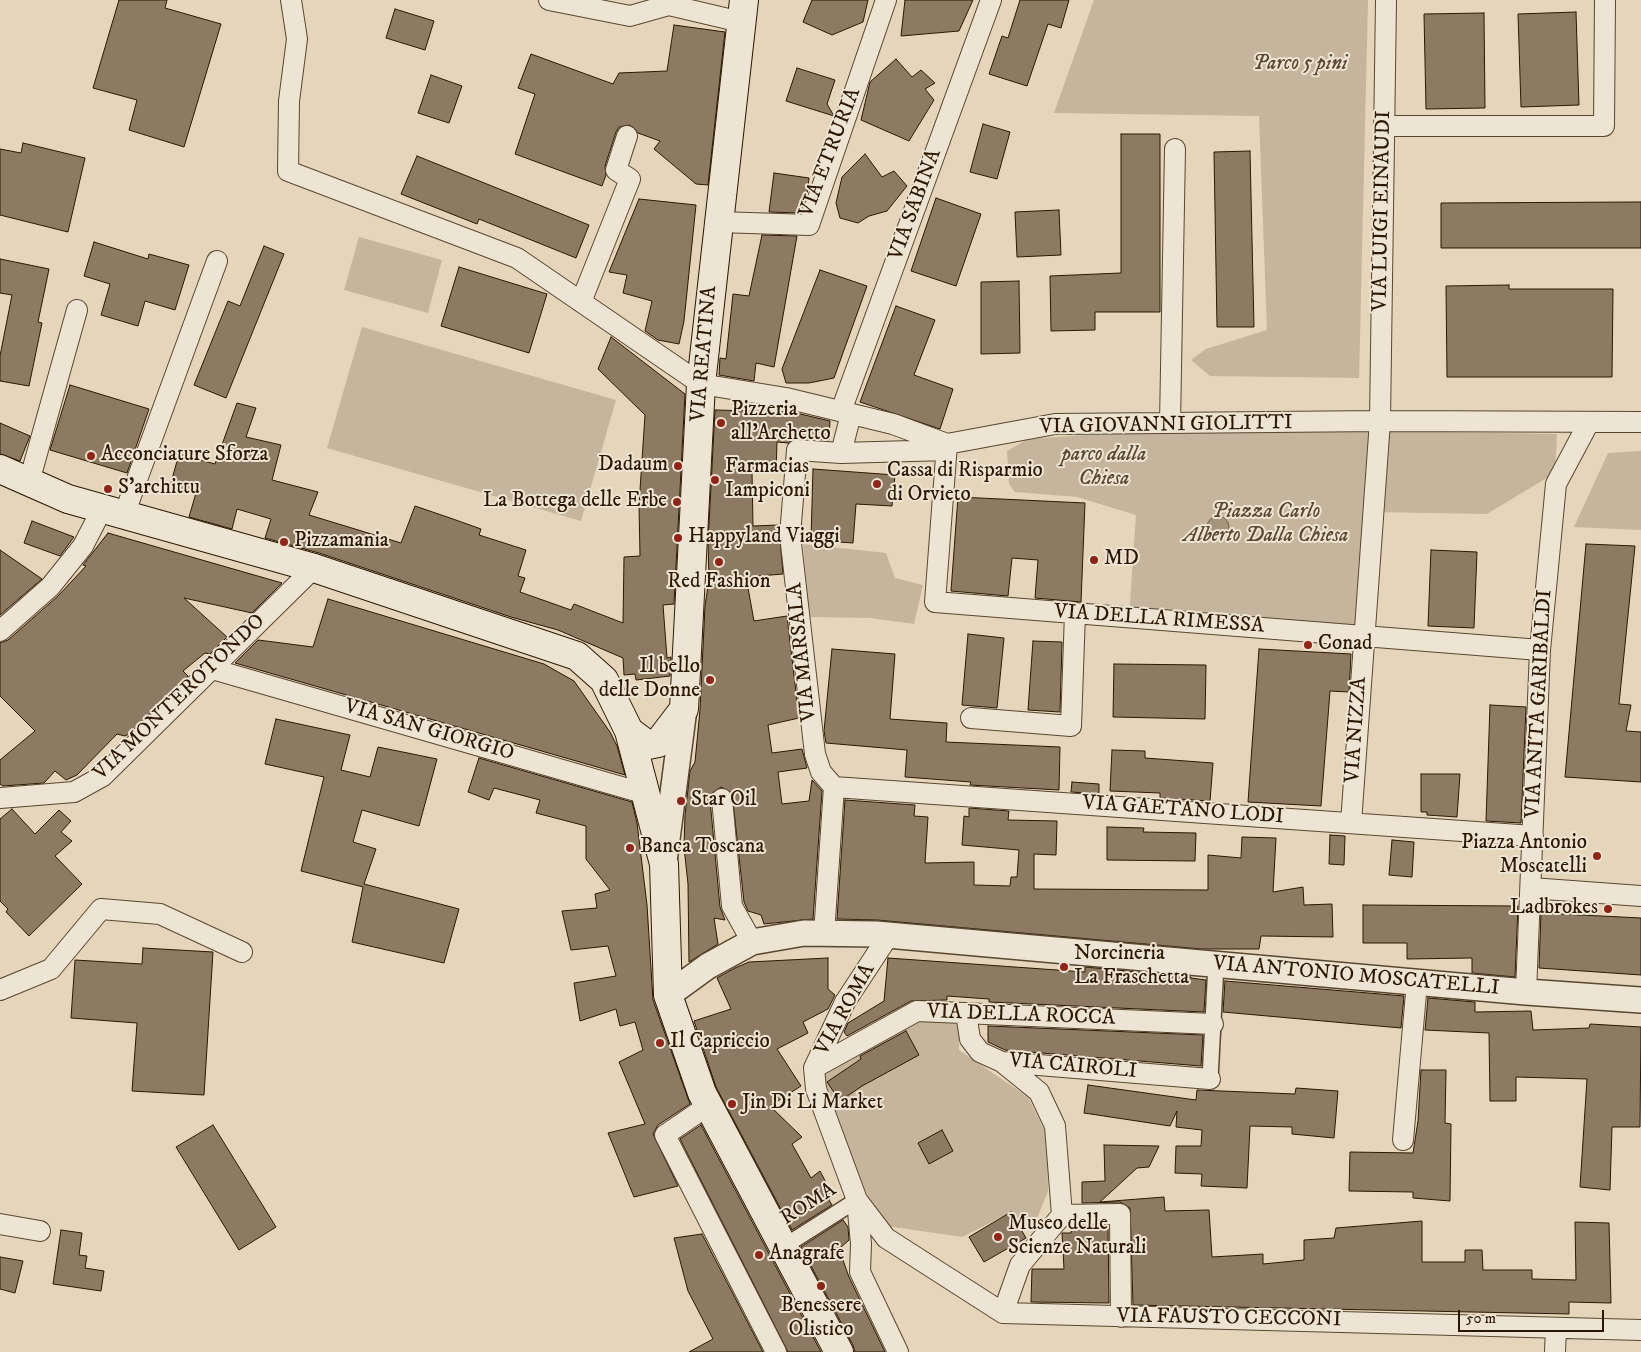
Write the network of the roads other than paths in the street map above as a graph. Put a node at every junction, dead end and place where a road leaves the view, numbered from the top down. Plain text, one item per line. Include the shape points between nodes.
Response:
1 (291, 0) edge
2 (549, 0) edge
3 (886, 0) edge
4 (991, 0) edge
5 (1386, 0) edge
6 (1605, 0) edge
7 (742, 11) edge
8 (1384, 126) junction
9 (627, 136) dead end
10 (1175, 149) dead end
11 (719, 222) junction
12 (216, 261) dead end
13 (581, 302) junction
14 (78, 310) dead end
15 (701, 384) junction
16 (846, 412) junction
17 (1380, 422) junction
18 (1641, 422) edge
19 (1170, 423) junction
20 (1588, 424) junction
21 (947, 447) junction
22 (841, 453) junction
23 (0, 468) edge
24 (29, 482) junction
25 (113, 512) junction
26 (314, 568) junction
27 (1076, 613) junction
28 (0, 632) edge
29 (1364, 636) junction
30 (1540, 650) junction
31 (212, 668) junction
32 (684, 709) junction
33 (971, 718) dead end
34 (629, 730) junction
35 (834, 787) junction
36 (646, 794) junction
37 (0, 798) edge
38 (722, 799) dead end
39 (1350, 823) junction
40 (1533, 836) junction
41 (664, 864) junction
42 (1530, 888) junction
43 (1641, 896) edge
44 (824, 934) junction
45 (889, 935) junction
46 (752, 942) junction
47 (242, 952) dead end
48 (1216, 964) junction
49 (1417, 982) junction
50 (0, 990) edge
51 (1526, 992) junction
52 (668, 995) junction
53 (1641, 1000) edge
54 (966, 1013) junction
55 (1213, 1024) junction
56 (1002, 1062) junction
57 (814, 1068) junction
58 (1210, 1079) joint
59 (709, 1105) junction
60 (1403, 1140) dead end
61 (857, 1200) junction
62 (1062, 1215) junction
63 (0, 1224) edge
64 (40, 1231) dead end
65 (783, 1247) junction
66 (1003, 1313) junction
67 (1121, 1317) junction
68 (1556, 1328) junction
69 (1641, 1330) edge
70 (776, 1352) edge
71 (838, 1352) edge
72 (898, 1352) edge
73 (1555, 1352) edge

1 - 13 street via 297,39 289,101 288,171 516,258
2 - 7 street via 630,16 670,5
3 - 11 street, VIA ETRURIA via 809,226
4 - 16 street, VIA SABINA
5 - 8 street, VIA LUIGI EINAUDI
6 - 8 street via 1604,126
7 - 11 main road, VIA REATINA
8 - 17 street, VIA LUIGI EINAUDI
9 - 13 street via 616,170 630,179
10 - 19 street
11 - 15 main road, VIA REATINA
12 - 25 street
13 - 15 street
14 - 24 street
15 - 16 street
15 - 32 main road, VIA REATINA
16 - 21 street via 893,424
16 - 22 street
17 - 19 street, VIA GIOVANNI GIOLITTI
17 - 20 street, VIA GIOVANNI GIOLITTI
17 - 29 street
18 - 20 street, VIA GIOVANNI GIOLITTI
19 - 21 street, VIA GIOVANNI GIOLITTI via 1055,424
20 - 30 street, VIA ANITA GARIBALDI via 1556,484
21 - 22 street, VIA GIOVANNI GIOLITTI
21 - 27 street, VIA DELLA RIMESSA via 935,602
22 - 35 street, VIA MARSALA via 797,450 790,535 815,754 821,772
23 - 24 main road
24 - 25 main road via 68,499
25 - 26 main road
25 - 28 street via 50,587
26 - 31 street, VIA MONTEROTONDO
26 - 34 main road via 577,656 604,680
27 - 29 street, VIA DELLA RIMESSA
27 - 33 street via 1071,726
29 - 30 street, VIA DELLA RIMESSA
29 - 39 street, VIA NIZZA
30 - 40 street, VIA ANITA GARIBALDI
31 - 36 street, VIA SAN GIORGIO
31 - 37 street, VIA MONTEROTONDO via 103,776 74,792
32 - 34 main road via 658,743 648,745
32 - 41 street
34 - 36 main road
35 - 39 street, VIA GAETANO LODI
35 - 44 street
36 - 41 main road
38 - 46 street via 732,906
39 - 40 street, VIA GAETANO LODI
40 - 42 street, VIA ANITA GARIBALDI
41 - 52 main road
42 - 43 street
42 - 51 street, VIA ANITA GARIBALDI
44 - 45 street, VIA ANTONIO MOSCATELLI
44 - 46 street, VIA ANTONIO MOSCATELLI via 804,933
45 - 48 street, VIA ANTONIO MOSCATELLI
45 - 57 street, VIA ROMA via 845,1002
46 - 52 street, VIA ANTONIO MOSCATELLI via 708,966
47 - 50 street via 160,914 101,909 51,969
48 - 49 street, VIA ANTONIO MOSCATELLI
48 - 55 street
49 - 51 street, VIA ANTONIO MOSCATELLI
49 - 60 street
51 - 53 street, VIA ANTONIO MOSCATELLI
52 - 59 main road
54 - 55 street, VIA DELLA ROCCA
54 - 56 street, VIA CAIROLI via 970,1039 980,1052
54 - 57 street, VIA DELLA ROCCA via 917,1011
55 - 58 street
56 - 58 street, VIA CAIROLI
56 - 62 street via 1039,1092 1055,1126
57 - 61 street, VIA ROMA via 816,1089
59 - 65 main road
59 - 70 street via 665,1135
61 - 65 street, ROMA
61 - 66 street via 886,1238
61 - 72 street via 860,1272
62 - 66 street via 1020,1265
62 - 67 street via 1120,1214
63 - 64 street
65 - 71 main road
66 - 67 street, VIA FAUSTO CECCONI
67 - 68 street, VIA FAUSTO CECCONI
68 - 69 street, VIA FAUSTO CECCONI
68 - 73 street

